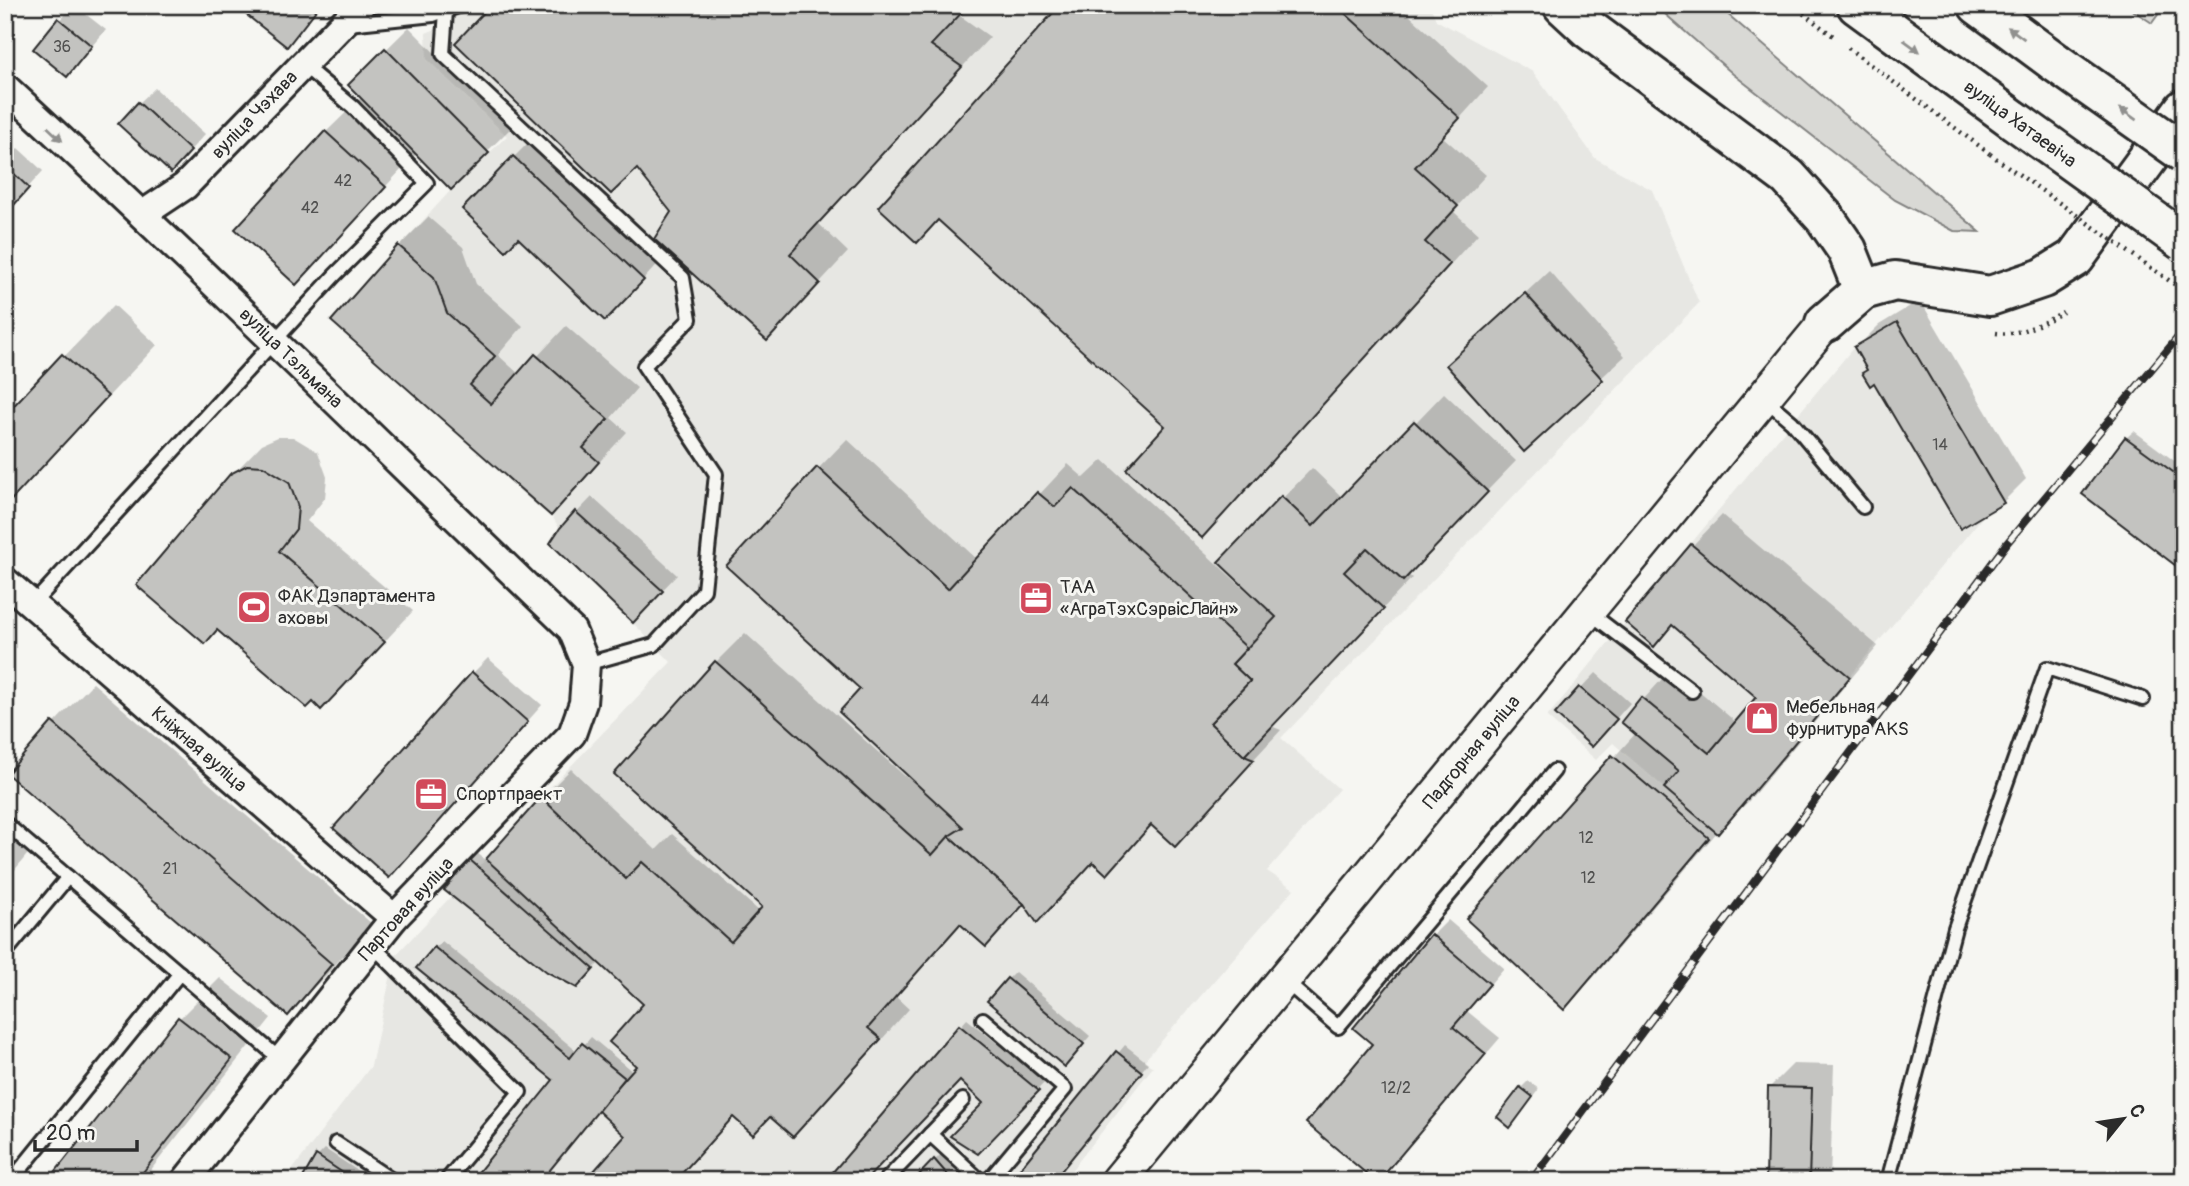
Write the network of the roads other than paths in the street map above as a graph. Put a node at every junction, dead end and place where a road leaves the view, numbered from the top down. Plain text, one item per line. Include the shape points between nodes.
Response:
1 (361, 5) edge
2 (461, 5) edge
3 (1563, 5) edge
4 (1857, 5) edge
5 (1978, 5) edge
6 (446, 11) junction
7 (342, 25) junction
8 (303, 65) junction
9 (5, 88) edge
10 (2184, 109) edge
11 (2184, 153) edge
12 (143, 214) junction
13 (2184, 242) edge
14 (1863, 290) junction
15 (1825, 323) joint
16 (273, 343) junction
17 (1765, 399) junction
18 (1863, 508) dead end
19 (5, 581) edge
20 (32, 606) junction
21 (1587, 610) junction
22 (572, 631) joint
23 (586, 664) junction
24 (1692, 691) dead end
25 (2143, 699) dead end
26 (1554, 771) dead end
27 (5, 822) edge
28 (68, 877) junction
29 (394, 918) junction
30 (372, 945) junction
31 (5, 953) edge
32 (180, 974) junction
33 (1283, 979) junction
34 (983, 1019) dead end
35 (281, 1060) junction
36 (962, 1100) dead end
37 (930, 1134) junction
38 (336, 1143) dead end
39 (11, 1181) edge
40 (185, 1181) edge
41 (393, 1181) edge
42 (446, 1181) edge
43 (885, 1181) edge
44 (981, 1181) edge
45 (988, 1181) edge
46 (1118, 1181) edge
47 (1888, 1181) edge

1 - 7 street, вуліца Чэхава
2 - 6 lane
3 - 14 main road via 1788,177 1847,250
4 -> 13 main road, вуліца Хатаевіча, bridge
11 -> 5 main road, bridge
6 - 7 lane
6 - 23 lane via 443,54 683,278 690,318 644,366 716,474 704,590 654,645
7 - 8 street, вуліца Чэхава
8 - 12 street, вуліца Чэхава via 185,186
8 - 16 lane via 353,107 427,183
9 -> 12 street, вуліца Тэльмана
10 - 14 main road via 2075,258 2043,278 1990,296 1895,281
12 - 16 street, вуліца Тэльмана
14 - 15 main road
15 - 17 street, Падгорная вуліца
16 - 20 lane
16 - 22 street, вуліца Тэльмана
17 - 18 lane via 1792,422
17 - 21 street, Падгорная вуліца
19 - 20 street, Кніжная вуліца
20 - 29 street, Кніжная вуліца
21 - 24 lane
21 - 33 street, Падгорная вуліца
22 - 23 street, Партовая вуліца
23 - 29 street, Партовая вуліца via 583,703 572,734
25 - 47 lane via 2047,668 1955,928
26 - 33 lane via 1338,1027
27 - 28 lane
28 - 31 lane
28 - 32 lane
29 - 30 street, Партовая вуліца
30 - 35 street, Партовая вуліца
30 - 42 lane via 520,1092
32 - 35 lane
32 - 39 lane
33 - 46 street, Падгорная вуліца
34 - 45 lane via 1065,1089
35 - 40 street, Партовая вуліца
36 - 37 lane
37 - 43 lane
37 - 44 lane
38 - 41 lane

